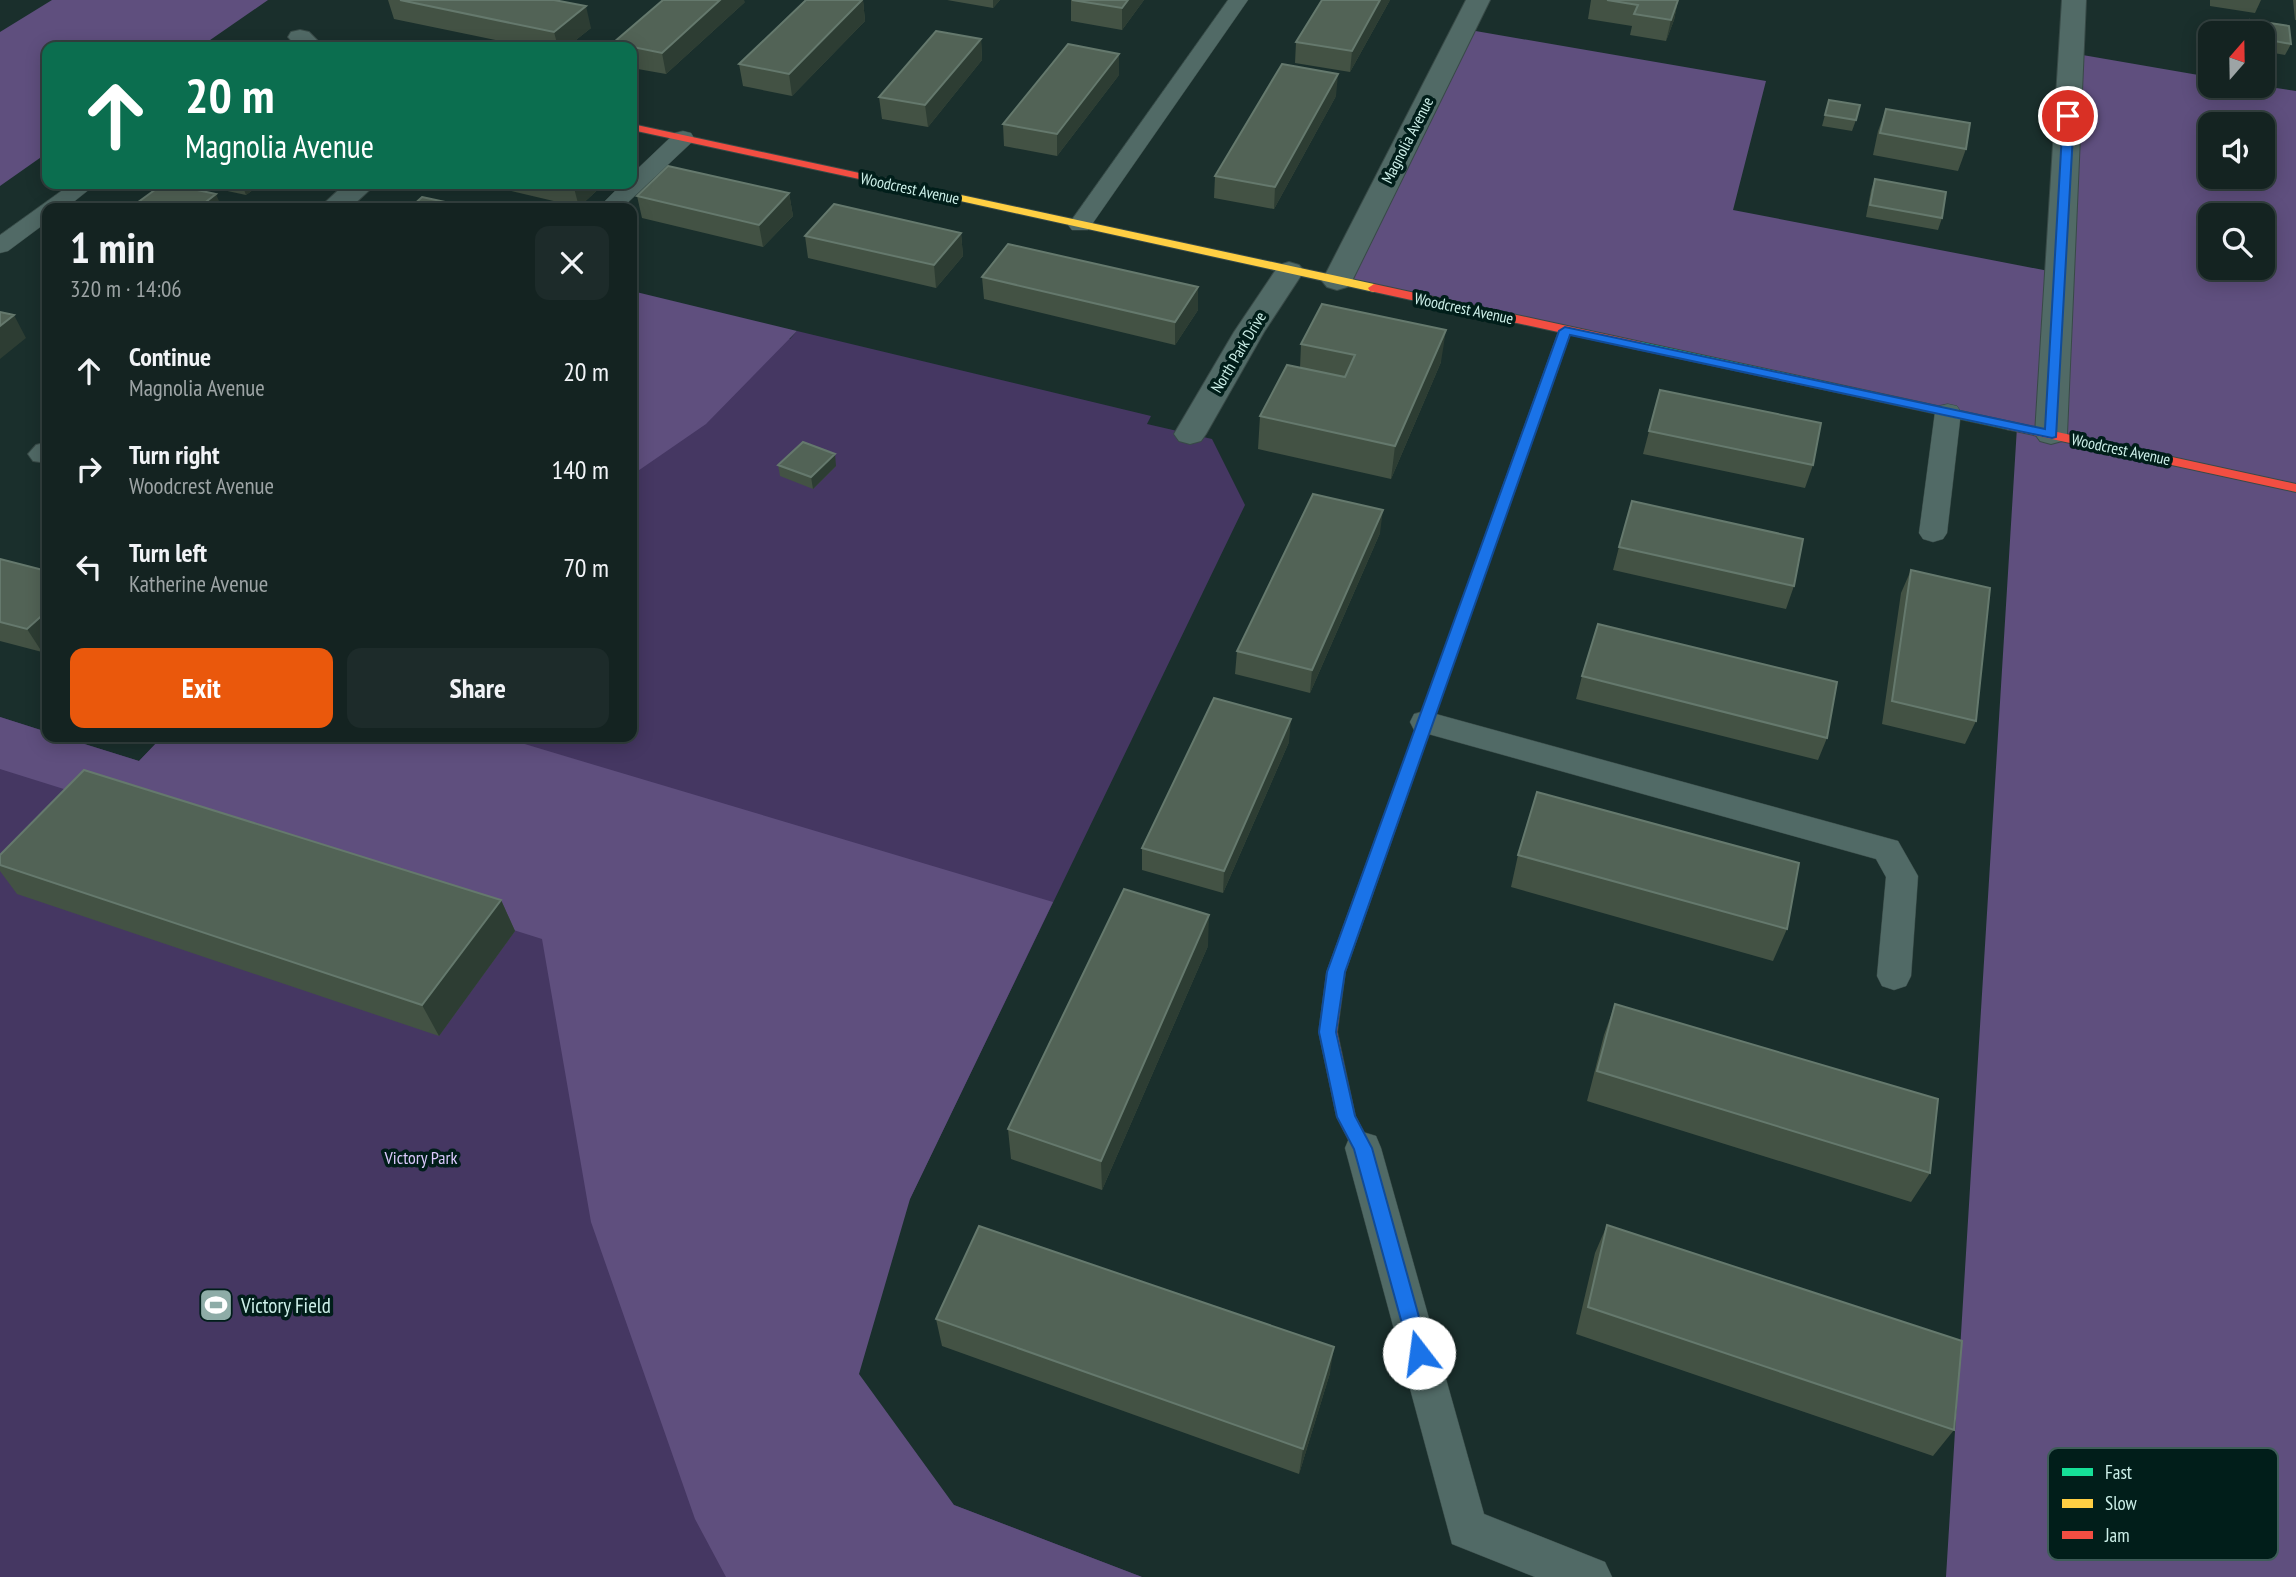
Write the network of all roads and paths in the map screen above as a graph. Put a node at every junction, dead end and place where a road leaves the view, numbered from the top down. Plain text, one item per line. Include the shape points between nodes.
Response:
1 (1238, 0) edge
2 (1478, 0) edge
3 (2074, 0) edge
4 (637, 128) edge
5 (683, 138) junction
6 (637, 182) edge
7 (78, 189) edge
8 (356, 189) edge
9 (629, 189) edge
10 (59, 203) edge
11 (339, 203) edge
12 (614, 203) edge
13 (42, 215) edge
14 (1080, 225) junction
15 (0, 246) edge
16 (1289, 271) junction
17 (1337, 281) junction
18 (1565, 331) junction
19 (1948, 412) junction
20 (1190, 434) dead end
21 (2052, 434) junction
22 (2296, 488) edge
23 (1933, 533) dead end
24 (1425, 722) junction
25 (1894, 976) dead end
26 (1363, 1148) joint
27 (1590, 1577) edge

1 - 14 lane
2 - 17 street, Magnolia Avenue
3 - 21 street
4 - 5 street, Woodcrest Avenue
5 - 6 lane
5 - 14 street, Woodcrest Avenue
7 - 10 lane
8 - 11 street
9 - 12 lane
13 - 15 lane
14 - 16 street, Woodcrest Avenue
16 - 17 street, Woodcrest Avenue
16 - 20 street, North Park Drive
17 - 18 street, Woodcrest Avenue
18 - 19 street, Woodcrest Avenue
18 - 24 street
19 - 21 street, Woodcrest Avenue
19 - 23 lane
21 - 22 street, Woodcrest Avenue
24 - 25 lane via 1887,850 1902,876
24 - 26 street via 1336,972 1328,1032 1346,1117
26 - 27 lane via 1467,1530

